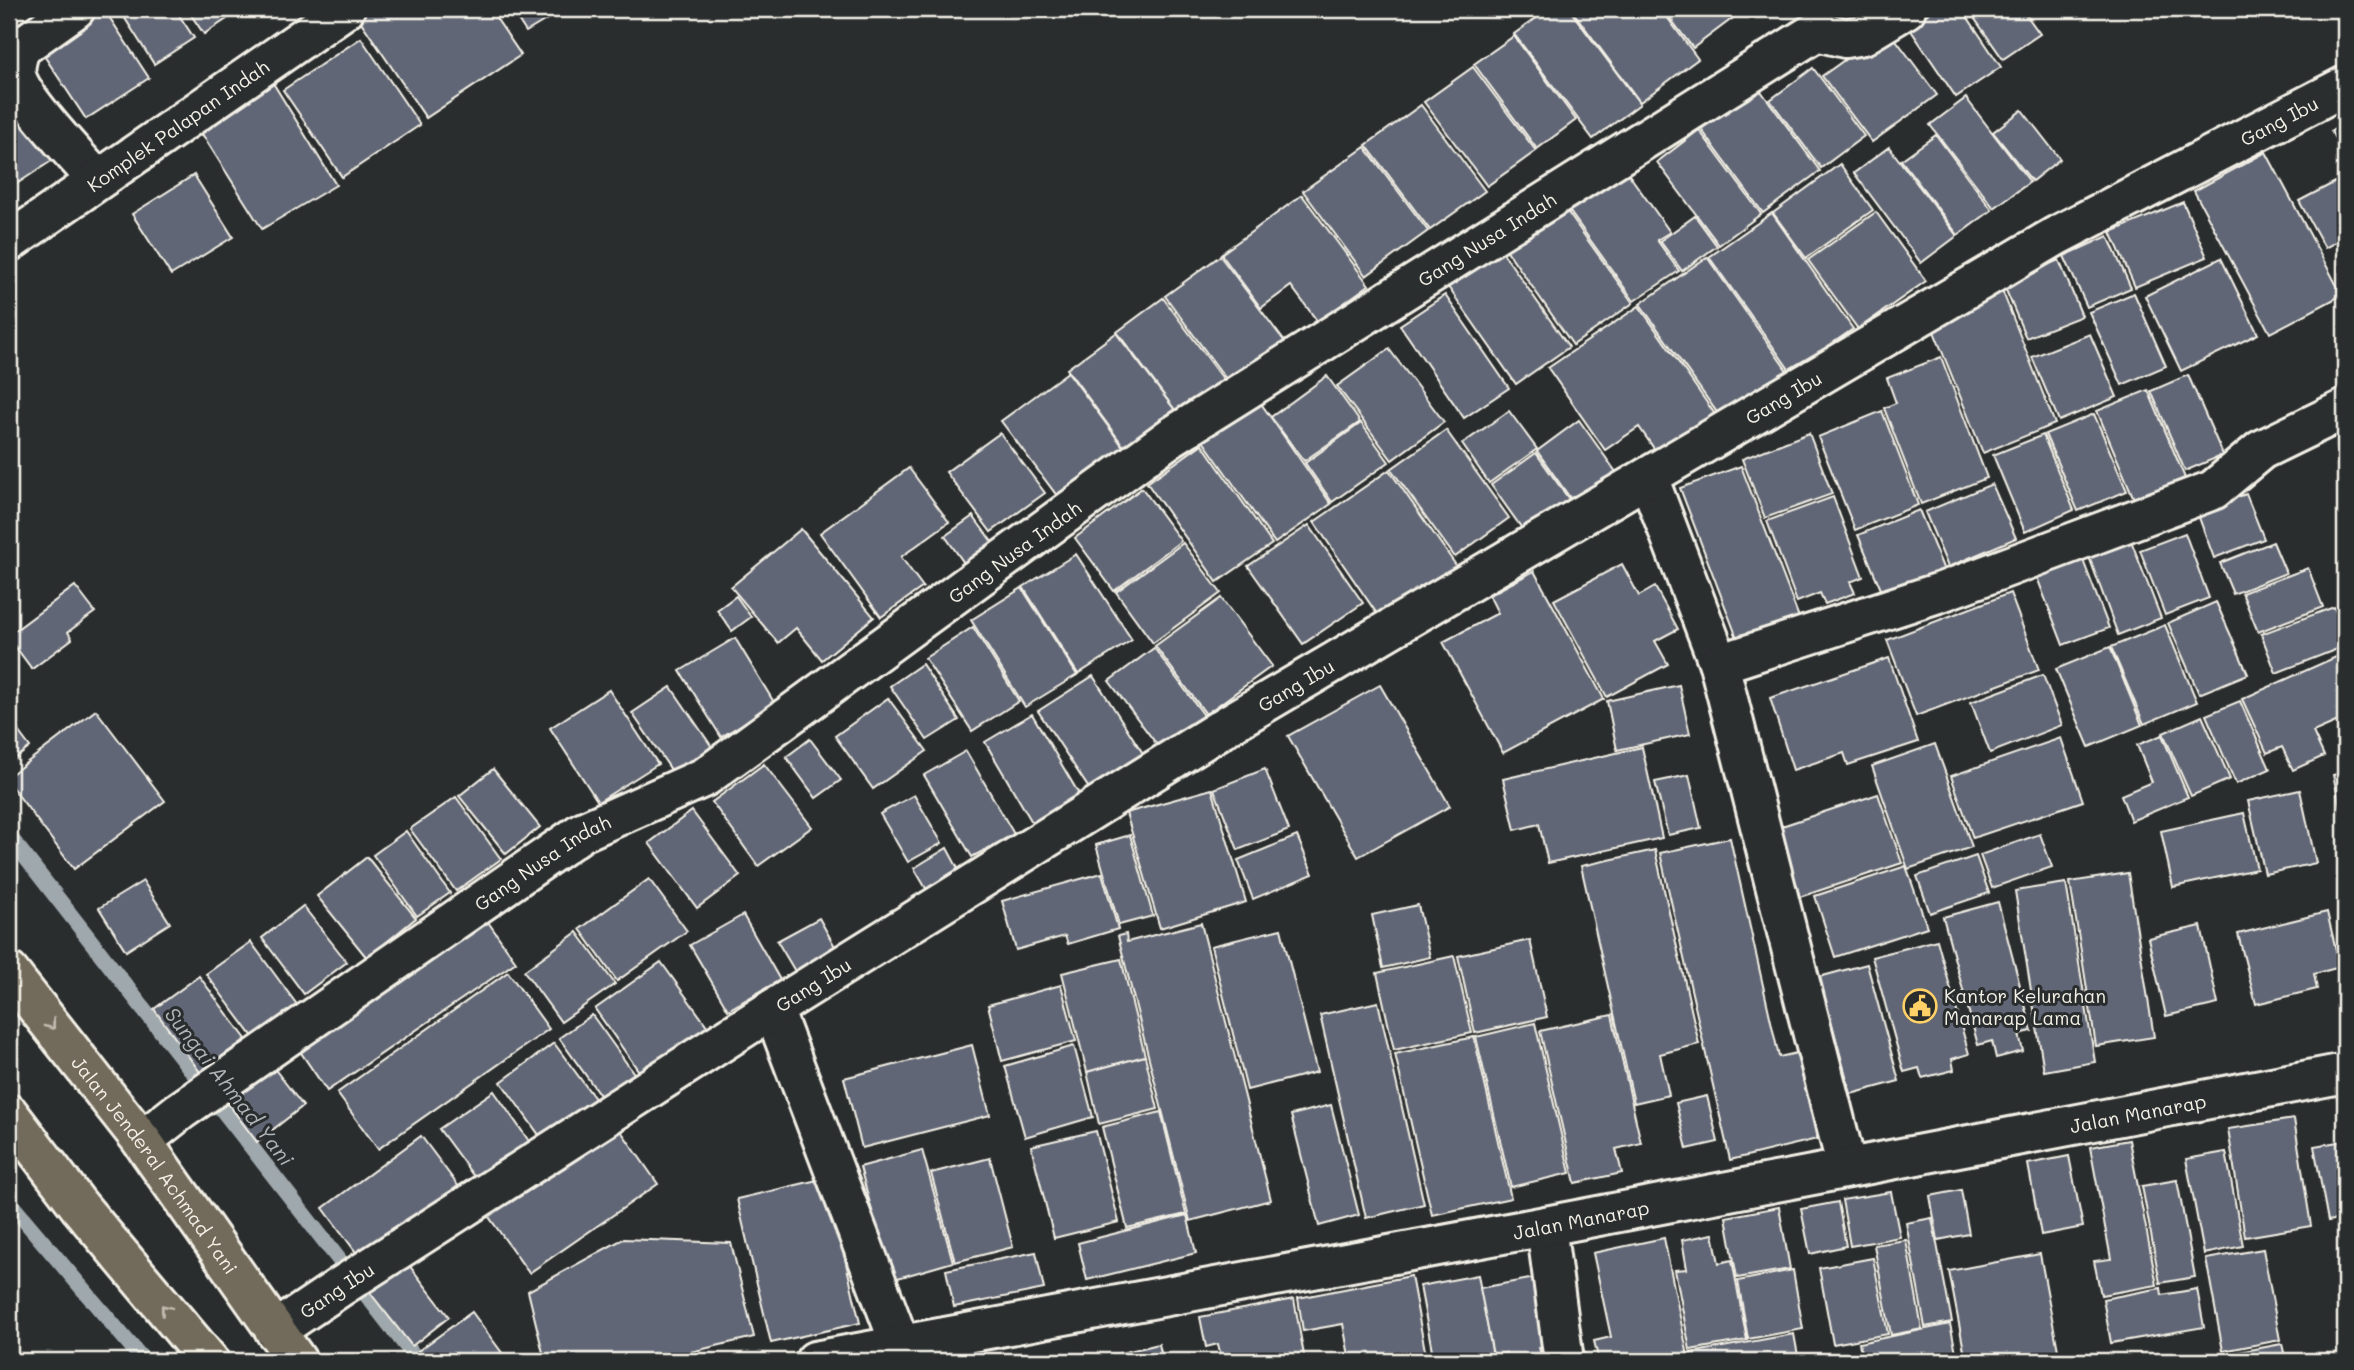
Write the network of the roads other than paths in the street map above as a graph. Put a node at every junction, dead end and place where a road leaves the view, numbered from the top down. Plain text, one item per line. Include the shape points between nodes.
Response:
1 (75, 9) edge
2 (345, 9) edge
3 (1906, 9) edge
4 (1808, 20) edge
5 (2345, 86) edge
6 (97, 180) junction
7 (9, 242) edge
8 (2345, 409) edge
9 (1648, 477) junction
10 (1719, 664) junction
11 (9, 972) edge
12 (773, 1009) junction
13 (2345, 1073) edge
14 (9, 1114) edge
15 (142, 1141) junction
16 (1847, 1168) junction
17 (1546, 1226) junction
18 (900, 1344) junction
19 (286, 1346) edge
20 (209, 1361) edge
21 (815, 1361) edge
22 (1564, 1361) edge

1 - 6 street via 20,48 15,71 30,102
2 - 6 street, Komplek Palapan Indah
3 - 4 street, Gang Nusa Indah via 1863,35 1845,38
4 - 15 street, Gang Nusa Indah via 1171,437 705,777 582,832
5 - 9 street, Gang Ibu via 2056,236
6 - 7 street, Komplek Palapan Indah
8 - 10 street via 2261,450 2213,490 1941,592
9 - 10 street
9 - 12 street, Gang Ibu via 1229,724
10 - 16 street
11 -> 15 highway, Jalan Jenderal Achmad Yani
12 - 18 street
12 - 19 street, Gang Ibu via 340,1287
13 - 16 street, Jalan Manarap
20 -> 14 highway
15 - 19 highway, Jalan Jenderal Achmad Yani
16 - 17 street, Jalan Manarap
17 - 18 street, Jalan Manarap
17 - 22 street
18 - 21 street, Jalan Manarap

